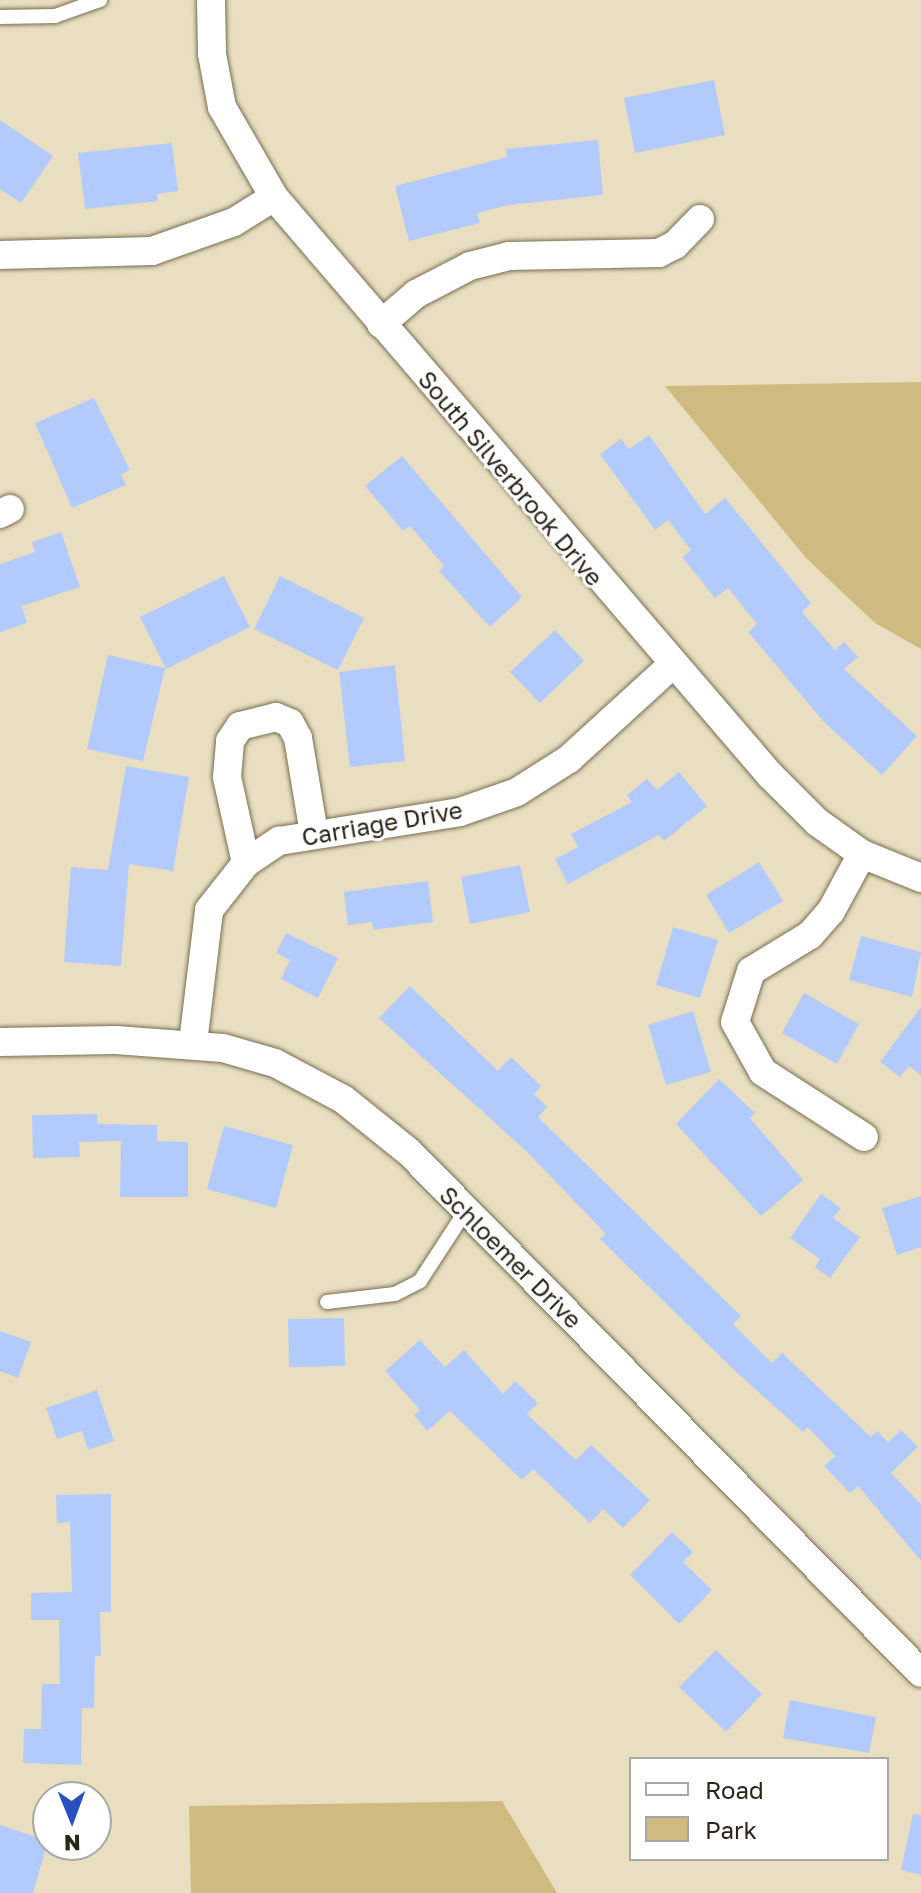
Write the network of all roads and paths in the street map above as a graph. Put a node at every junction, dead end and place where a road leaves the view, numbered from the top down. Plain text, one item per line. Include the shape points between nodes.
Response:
1 (100, 0) edge
2 (211, 0) edge
3 (0, 17) edge
4 (274, 197) junction
5 (700, 219) dead end
6 (0, 255) edge
7 (381, 324) junction
8 (671, 666) junction
9 (314, 834) junction
10 (862, 854) junction
11 (246, 863) junction
12 (921, 878) edge
13 (0, 1042) edge
14 (193, 1043) junction
15 (864, 1137) dead end
16 (465, 1212) junction
17 (327, 1302) dead end
18 (921, 1673) edge

1 - 3 lane via 55,16
2 - 4 street, South Silverbrook Drive via 212,54 222,107
4 - 6 street via 208,233 152,251
4 - 7 street, South Silverbrook Drive
5 - 7 street via 675,245 649,255 509,256 470,266 416,294
7 - 8 street, South Silverbrook Drive
8 - 9 street, Carriage Drive via 569,759 517,792 460,812
8 - 10 street, South Silverbrook Drive via 817,822
9 - 11 street, Carriage Drive via 279,841
9 - 11 street via 298,738 290,723 276,717 240,726 230,741 227,777
10 - 12 street, South Silverbrook Drive
10 - 15 street via 837,902 810,935 751,971 735,1022 763,1072
11 - 14 street, Carriage Drive via 209,910
13 - 14 street, Schloemer Drive
14 - 16 street, Schloemer Drive via 275,1063 343,1099 409,1152
16 - 17 lane via 420,1281 395,1294
16 - 18 street, Schloemer Drive

